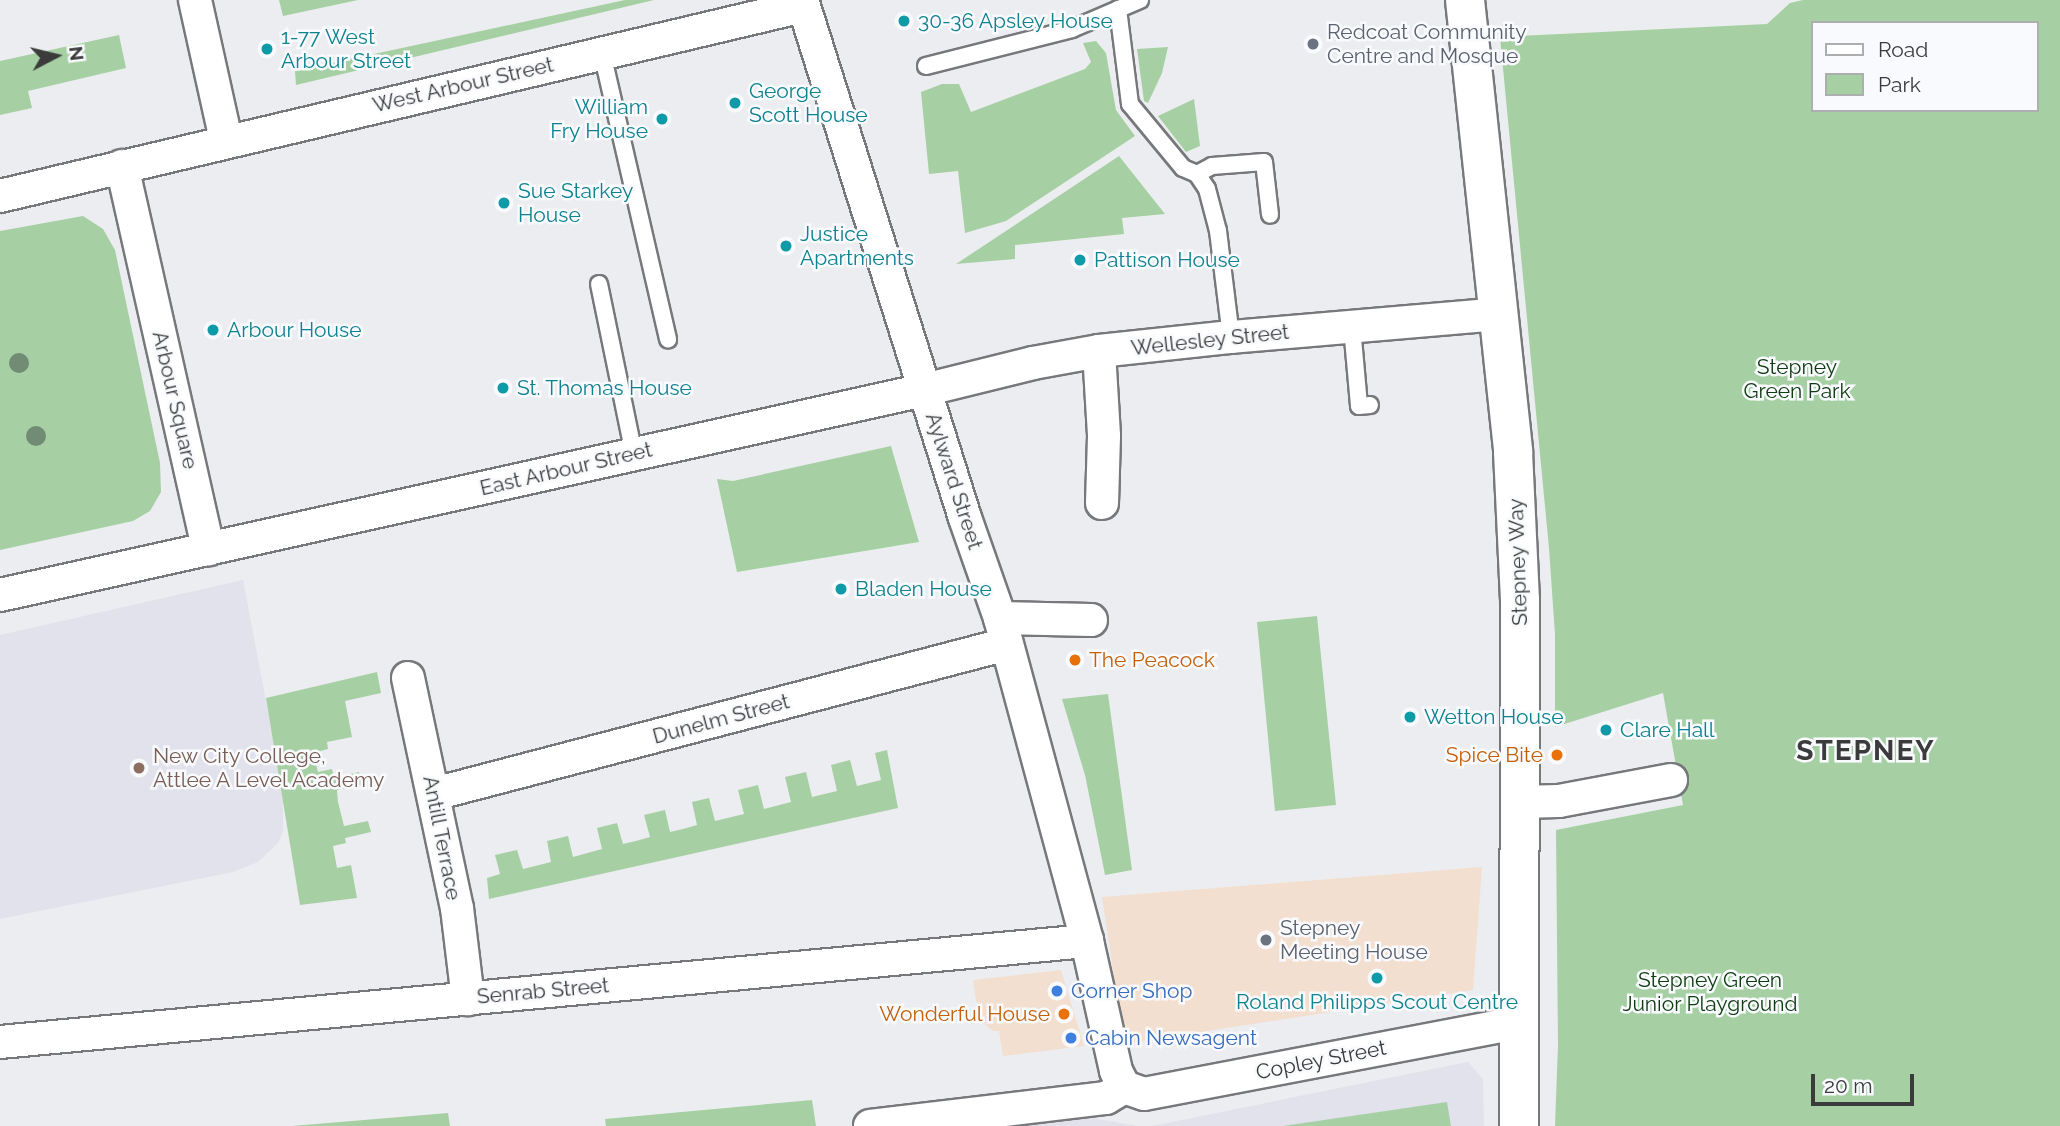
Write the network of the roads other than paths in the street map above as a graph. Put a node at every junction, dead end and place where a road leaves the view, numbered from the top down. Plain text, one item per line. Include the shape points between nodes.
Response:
1 (195, 0) edge
2 (1140, 0) edge
3 (1465, 0) edge
4 (803, 3) edge
5 (1118, 9) junction
6 (602, 52) junction
7 (926, 66) dead end
8 (226, 140) junction
9 (122, 166) junction
10 (1197, 174) junction
11 (0, 195) edge
12 (1270, 215) dead end
13 (599, 285) dead end
14 (1500, 314) junction
15 (1352, 327) junction
16 (1231, 337) junction
17 (668, 339) dead end
18 (1098, 351) junction
19 (924, 390) junction
20 (1370, 405) dead end
21 (634, 454) junction
22 (1102, 503) dead end
23 (208, 549) junction
24 (0, 594) edge
25 (1091, 620) dead end
26 (1004, 631) junction
27 (408, 678) dead end
28 (1671, 780) dead end
29 (434, 794) junction
30 (1519, 802) junction
31 (1087, 940) junction
32 (468, 999) junction
33 (1520, 1026) junction
34 (0, 1042) edge
35 (1124, 1087) junction
36 (870, 1126) edge
37 (1519, 1126) edge

1 - 8 street
2 - 5 lane
3 - 14 street, Stepney Way
4 - 6 street, West Arbour Street
4 - 19 street, Aylward Street
5 - 7 lane via 1072,29
5 - 10 lane via 1130,104 1183,168
6 - 8 street, West Arbour Street
6 - 17 lane
8 - 9 street, West Arbour Street
9 - 11 street
9 - 23 street, Arbour Square
10 - 12 lane via 1212,166 1264,162
10 - 16 lane via 1208,189 1219,231
13 - 21 lane
14 - 15 street, Wellesley Street
14 - 30 street, Stepney Way via 1520,600
15 - 16 street, Wellesley Street
15 - 20 lane via 1359,406
16 - 18 street, Wellesley Street
18 - 19 street, Wellesley Street
18 - 22 street via 1104,436
19 - 21 street, East Arbour Street
19 - 26 street, Aylward Street
21 - 23 street, East Arbour Street
23 - 24 street
25 - 26 street, Dunelm Street
26 - 29 street, Dunelm Street
26 - 31 street, Aylward Street
27 - 29 street, Antill Terrace
28 - 30 street via 1559,801
29 - 32 street, Antill Terrace via 457,908
30 - 33 street, Stepney Way
31 - 32 street, Senrab Street
31 - 35 street, Aylward Street via 1116,1071
32 - 34 street, Senrab Street
33 - 35 street, Copley Street via 1500,1026 1144,1094
33 - 37 street, Stepney Way
35 - 36 street via 1106,1098

